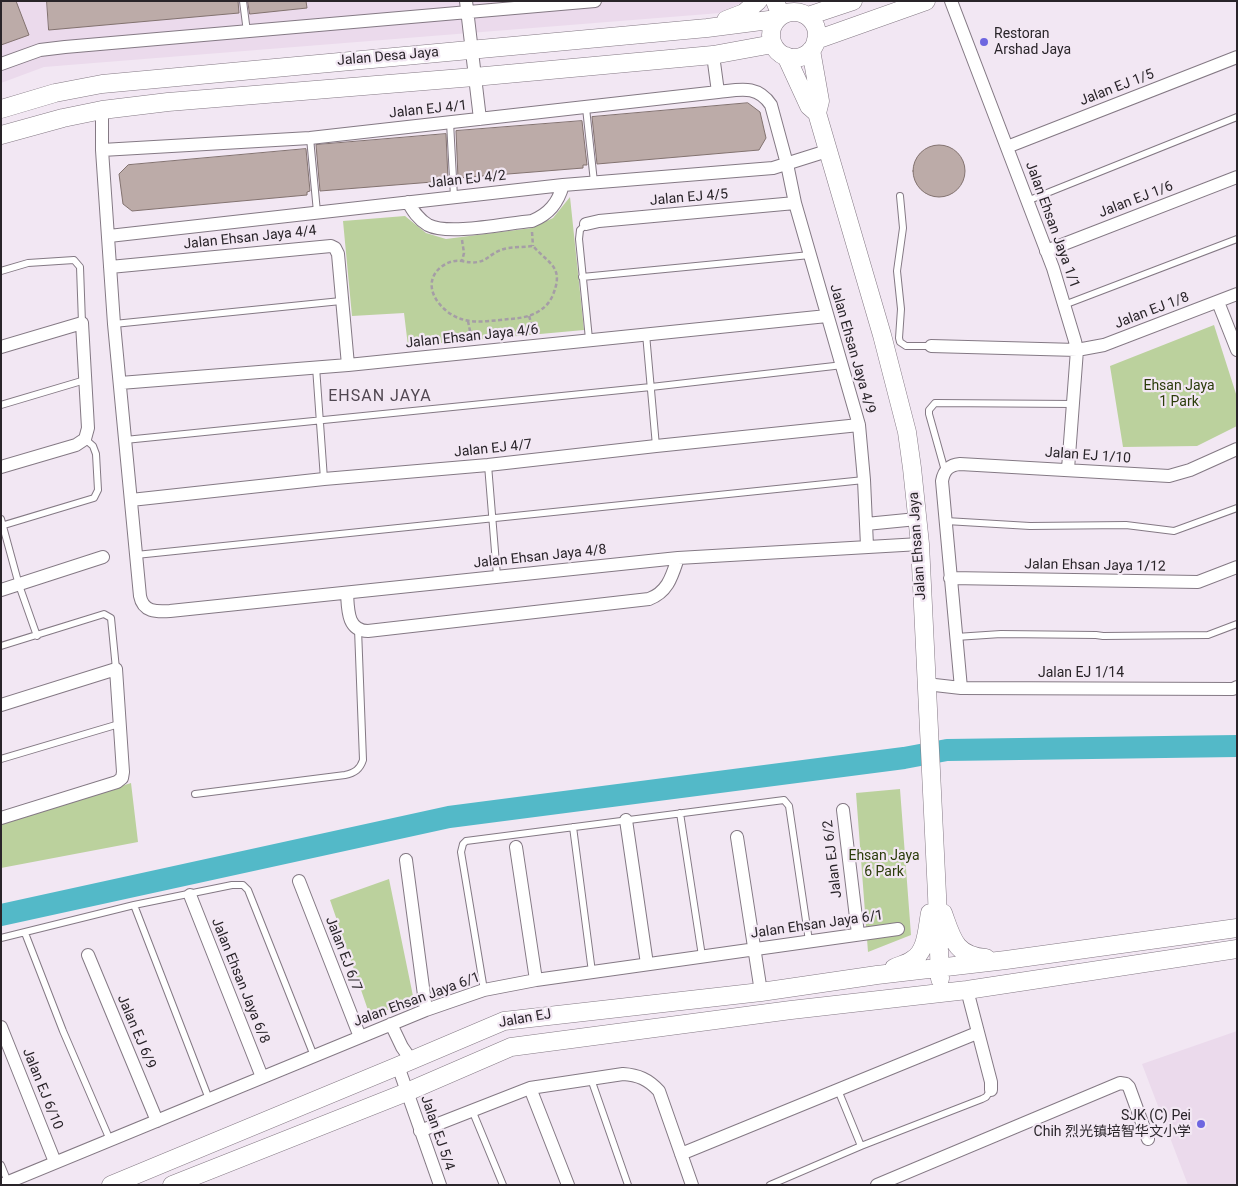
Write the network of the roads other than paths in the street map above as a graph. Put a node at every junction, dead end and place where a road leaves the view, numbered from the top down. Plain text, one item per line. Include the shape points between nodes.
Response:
1 (243, 1) edge
2 (594, 1) edge
3 (758, 1) edge
4 (853, 1) edge
5 (926, 1) edge
6 (951, 1) edge
7 (467, 7) edge
8 (802, 10) edge
9 (778, 12) edge
10 (708, 28) junction
11 (247, 32) junction
12 (652, 33) junction
13 (814, 45) junction
14 (471, 50) junction
15 (779, 50) junction
16 (713, 55) junction
17 (1237, 57) edge
18 (652, 60) junction
19 (1, 64) edge
20 (474, 77) junction
21 (756, 91) joint
22 (718, 92) junction
23 (586, 108) junction
24 (1, 109) edge
25 (102, 110) junction
26 (817, 113) junction
27 (1237, 117) edge
28 (480, 120) junction
29 (450, 122) junction
30 (1, 135) edge
31 (310, 138) junction
32 (1007, 147) junction
33 (102, 150) junction
34 (827, 152) junction
35 (787, 164) junction
36 (1237, 177) edge
37 (594, 182) junction
38 (563, 186) junction
39 (900, 196) dead end
40 (454, 197) junction
41 (1027, 201) junction
42 (408, 202) junction
43 (795, 203) junction
44 (317, 212) junction
45 (586, 224) joint
46 (109, 236) junction
47 (1237, 239) edge
48 (1046, 251) junction
49 (810, 255) junction
50 (110, 267) junction
51 (1, 271) edge
52 (582, 277) junction
53 (1237, 294) edge
54 (341, 301) junction
55 (1218, 302) junction
56 (1064, 305) junction
57 (827, 316) junction
58 (82, 323) junction
59 (114, 324) junction
60 (646, 334) junction
61 (589, 339) junction
62 (931, 346) joint
63 (1, 347) edge
64 (1077, 350) junction
65 (1237, 350) edge
66 (348, 365) junction
67 (843, 365) junction
68 (316, 367) junction
69 (85, 380) junction
70 (120, 384) junction
71 (652, 388) junction
72 (1073, 404) junction
73 (1, 405) edge
74 (318, 420) junction
75 (859, 425) junction
76 (125, 440) junction
77 (80, 442) junction
78 (656, 446) junction
79 (1237, 449) edge
80 (488, 465) junction
81 (1, 467) edge
82 (1068, 469) junction
83 (944, 476) junction
84 (324, 479) junction
85 (864, 480) junction
86 (131, 500) junction
87 (1237, 508) edge
88 (492, 519) junction
89 (917, 519) junction
90 (946, 521) junction
91 (2, 524) edge
92 (866, 524) junction
93 (920, 544) junction
94 (867, 546) junction
95 (136, 555) junction
96 (103, 557) dead end
97 (678, 558) junction
98 (1237, 567) edge
99 (497, 576) junction
100 (950, 578) junction
101 (19, 585) junction
102 (1, 590) edge
103 (347, 593) junction
104 (1237, 624) edge
105 (358, 630) junction
106 (37, 636) junction
107 (956, 637) junction
108 (1, 646) edge
109 (116, 669) junction
110 (926, 684) junction
111 (1237, 687) edge
112 (961, 688) junction
113 (1, 705) edge
114 (119, 724) junction
115 (1, 759) edge
116 (195, 794) dead end
117 (843, 810) dead end
118 (680, 813) junction
119 (1, 818) edge
120 (626, 820) junction
121 (573, 827) junction
122 (737, 837) dead end
123 (516, 847) dead end
124 (406, 860) dead end
125 (299, 881) dead end
126 (937, 888) junction
127 (190, 895) junction
128 (134, 905) junction
129 (1237, 928) edge
130 (898, 929) dead end
131 (25, 932) junction
132 (858, 934) junction
133 (1, 938) edge
134 (809, 941) junction
135 (754, 949) junction
136 (1237, 949) edge
137 (88, 955) dead end
138 (702, 956) junction
139 (1006, 960) junction
140 (648, 964) junction
141 (939, 969) junction
142 (592, 972) junction
143 (877, 975) junction
144 (536, 980) junction
145 (484, 990) junction
146 (966, 990) junction
147 (761, 992) junction
148 (940, 992) junction
149 (426, 1010) junction
150 (391, 1024) junction
151 (1, 1026) edge
152 (977, 1032) junction
153 (360, 1037) junction
154 (314, 1056) junction
155 (404, 1063) junction
156 (262, 1077) junction
157 (591, 1079) junction
158 (530, 1088) junction
159 (837, 1089) junction
160 (991, 1090) joint
161 (407, 1092) junction
162 (209, 1099) junction
163 (472, 1110) junction
164 (157, 1120) junction
165 (420, 1131) junction
166 (1148, 1139) dead end
167 (110, 1140) junction
168 (861, 1146) junction
169 (681, 1154) junction
170 (55, 1162) junction
171 (1, 1165) edge
172 (5, 1183) edge
173 (111, 1185) edge
174 (172, 1185) edge
175 (440, 1185) edge
176 (503, 1185) edge
177 (568, 1185) edge
178 (628, 1185) edge
179 (692, 1185) edge
180 (770, 1185) edge
181 (877, 1185) edge

1 - 11 lane
2 - 7 street
3 - 10 main road via 744,13
4 - 8 main road
5 - 13 main road
6 - 32 street, Jalan Ehsan Jaya 1/1
7 - 11 street
7 - 14 street
8 - 9 main road
8 - 13 main road via 816,29
9 - 10 main road, Jalan Desa Jaya
9 - 15 main road via 771,34
10 - 12 main road, Jalan Desa Jaya
11 - 19 street via 51,48
12 - 14 main road, Jalan Desa Jaya
12 - 18 main road
13 - 15 main road via 800,57
13 - 26 main road, Jalan Ehsan Jaya via 820,101
14 - 20 street
14 - 24 main road, Jalan Desa Jaya via 102,84 55,93
15 - 16 main road, Jalan Desa Jaya
15 - 26 main road, Jalan Ehsan Jaya via 809,106
16 - 18 main road, Jalan Desa Jaya
16 - 22 street
17 - 32 street, Jalan EJ 1/5
18 - 20 main road, Jalan Desa Jaya
20 - 25 main road, Jalan Desa Jaya
20 - 28 street
21 - 22 street, Jalan EJ 4/1
21 - 35 street, Jalan Ehsan Jaya 4/9 via 771,105
22 - 23 street, Jalan EJ 4/1
23 - 28 street, Jalan EJ 4/1
23 - 37 lane
25 - 30 main road, Jalan Desa Jaya
25 - 33 street
26 - 34 main road, Jalan Ehsan Jaya
27 - 41 lane
28 - 29 street, Jalan EJ 4/1
29 - 31 street, Jalan EJ 4/1
29 - 40 lane
31 - 33 street, Jalan EJ 4/1
31 - 44 lane
32 - 41 street, Jalan Ehsan Jaya 1/1
33 - 46 street
34 - 35 street, Jalan EJ 4/2
34 - 89 main road, Jalan Ehsan Jaya via 894,378 907,432
35 - 37 street, Jalan EJ 4/2 via 772,168
35 - 43 street, Jalan Ehsan Jaya 4/9
36 - 48 street, Jalan EJ 1/6
37 - 38 street, Jalan EJ 4/2
38 - 40 street, Jalan EJ 4/2
38 - 42 street via 557,201 532,221 460,229 444,230 428,225
39 - 62 lane via 902,228 897,271 900,342 906,346
40 - 42 street, Jalan EJ 4/2
41 - 48 street, Jalan Ehsan Jaya 1/1
42 - 44 street, Jalan EJ 4/2
43 - 45 street, Jalan EJ 4/5
43 - 49 street, Jalan Ehsan Jaya 4/9
44 - 46 street, Jalan EJ 4/2
45 - 52 lane via 580,230 579,239
46 - 50 street
47 - 56 lane
48 - 56 street, Jalan Ehsan Jaya 1/1
49 - 52 lane
49 - 57 street, Jalan Ehsan Jaya 4/9
50 - 54 street, Jalan Ehsan Jaya 4/4 via 332,246 338,254
50 - 59 street
51 - 58 lane via 28,263 74,260 80,267
52 - 61 lane
53 - 55 street, Jalan EJ 1/8
54 - 59 lane
54 - 66 street, Jalan Ehsan Jaya 4/4
55 - 64 street, Jalan EJ 1/8 via 1104,345
55 - 65 street
56 - 64 street, Jalan Ehsan Jaya 1/1
57 - 60 street, Jalan Ehsan Jaya 4/6
57 - 67 street, Jalan Ehsan Jaya 4/9
58 - 63 street
58 - 69 street
59 - 70 street
60 - 61 street, Jalan Ehsan Jaya 4/6
60 - 71 lane
61 - 66 street, Jalan Ehsan Jaya 4/6
62 - 64 street, Jalan EJ 1/8
64 - 72 street, Jalan Ehsan Jaya 1/1
66 - 68 street, Jalan Ehsan Jaya 4/6
67 - 71 lane
67 - 75 street, Jalan Ehsan Jaya 4/9
68 - 70 street, Jalan Ehsan Jaya 4/6
68 - 74 lane
69 - 73 lane
69 - 77 street via 88,428
70 - 76 street
71 - 74 lane
71 - 78 lane
72 - 82 street, Jalan Ehsan Jaya 1/1
72 - 83 lane via 935,404 929,414
74 - 76 lane
74 - 84 lane
75 - 78 street, Jalan EJ 4/7
75 - 85 street, Jalan Ehsan Jaya 4/9
76 - 86 street
77 - 81 street
77 - 91 lane via 90,442 95,450 96,496
78 - 80 street, Jalan EJ 4/7
79 - 82 street, Jalan EJ 1/10 via 1169,476
80 - 84 street, Jalan EJ 4/7
80 - 88 lane
82 - 83 street, Jalan EJ 1/10 via 960,464 950,467
83 - 90 street
84 - 86 street, Jalan EJ 4/7
85 - 88 lane
85 - 92 street, Jalan Ehsan Jaya 4/9
86 - 95 street
87 - 90 lane via 1174,531 1126,525 1030,526
88 - 95 lane
88 - 99 lane
89 - 92 street
89 - 93 main road, Jalan Ehsan Jaya
90 - 100 street
91 - 101 lane
92 - 94 street, Jalan Ehsan Jaya 4/9
93 - 94 street, Jalan Ehsan Jaya 4/8
93 - 110 main road, Jalan Ehsan Jaya
94 - 97 street, Jalan Ehsan Jaya 4/8
95 - 103 street, Jalan Ehsan Jaya 4/8 via 141,601 152,612
96 - 101 street
97 - 99 street, Jalan Ehsan Jaya 4/8
97 - 105 street via 667,586 649,599 368,632
98 - 100 street, Jalan Ehsan Jaya 1/12 via 1198,582
99 - 103 street, Jalan Ehsan Jaya 4/8
100 - 107 street
101 - 102 street
101 - 106 lane
103 - 105 street via 349,616
104 - 107 lane via 1208,635 1001,634
105 - 116 lane via 361,766 345,775
106 - 108 lane
106 - 109 lane via 100,614 108,615 111,618
107 - 112 street
109 - 113 street
109 - 114 street
110 - 112 street, Jalan EJ 1/14
110 - 126 main road, Jalan Ehsan Jaya
111 - 112 street, Jalan EJ 1/14
114 - 115 lane
114 - 119 street via 122,778
117 - 132 street, Jalan EJ 6/2
118 - 120 lane
118 - 134 lane via 786,802
118 - 138 lane
120 - 121 lane
120 - 140 street
121 - 142 lane
121 - 145 lane via 466,841 464,844 461,852
122 - 135 street
123 - 144 street
124 - 149 street
125 - 153 street, Jalan EJ 6/7
126 - 139 main road via 959,948 972,957
126 - 141 main road, Jalan Ehsan Jaya
126 - 143 main road via 920,952 913,960
127 - 128 lane
127 - 154 lane via 240,884 246,887
127 - 156 street, Jalan Ehsan Jaya 6/8
128 - 131 lane
128 - 162 lane
129 - 139 main road
130 - 132 street, Jalan Ehsan Jaya 6/1
131 - 133 lane
131 - 167 lane
132 - 134 street, Jalan Ehsan Jaya 6/1
134 - 135 street, Jalan Ehsan Jaya 6/1
135 - 138 street, Jalan Ehsan Jaya 6/1
135 - 147 street
136 - 146 main road, Jalan EJ
137 - 164 street, Jalan EJ 6/9
138 - 140 street, Jalan Ehsan Jaya 6/1
139 - 141 main road, Jalan EJ
140 - 142 street, Jalan Ehsan Jaya 6/1
141 - 143 main road, Jalan EJ
141 - 148 main road, Jalan Ehsan Jaya
142 - 144 street, Jalan Ehsan Jaya 6/1
143 - 147 main road, Jalan EJ
144 - 145 street, Jalan Ehsan Jaya 6/1
145 - 149 street, Jalan Ehsan Jaya 6/1
146 - 148 main road, Jalan EJ
146 - 152 street
147 - 155 main road, Jalan EJ via 510,1019
148 - 161 main road, Jalan EJ via 511,1047
149 - 150 street, Jalan Ehsan Jaya 6/1
150 - 153 street, Jalan Ehsan Jaya 6/1
150 - 155 street, Jalan EJ 5/4 via 402,1047
151 - 170 street, Jalan EJ 6/10
152 - 159 street
152 - 160 street
153 - 154 street, Jalan Ehsan Jaya 6/1
154 - 156 street, Jalan Ehsan Jaya 6/1
155 - 161 street, Jalan EJ 5/4
155 - 173 main road, Jalan EJ
156 - 162 street, Jalan Ehsan Jaya 6/1
157 - 158 street
157 - 169 street via 623,1074 651,1082 663,1100
157 - 178 lane
158 - 163 street
158 - 177 street
159 - 168 lane
159 - 169 street
160 - 168 lane via 982,1099
161 - 165 street, Jalan EJ 5/4
161 - 174 main road, Jalan EJ
162 - 164 street, Jalan Ehsan Jaya 6/1
163 - 165 street
163 - 176 lane
164 - 167 street, Jalan Ehsan Jaya 6/1
165 - 175 street, Jalan EJ 5/4
166 - 181 street via 1129,1087 1120,1083
167 - 170 street, Jalan Ehsan Jaya 6/1
168 - 180 lane
169 - 179 street
170 - 172 street, Jalan Ehsan Jaya 6/1
171 - 172 lane

